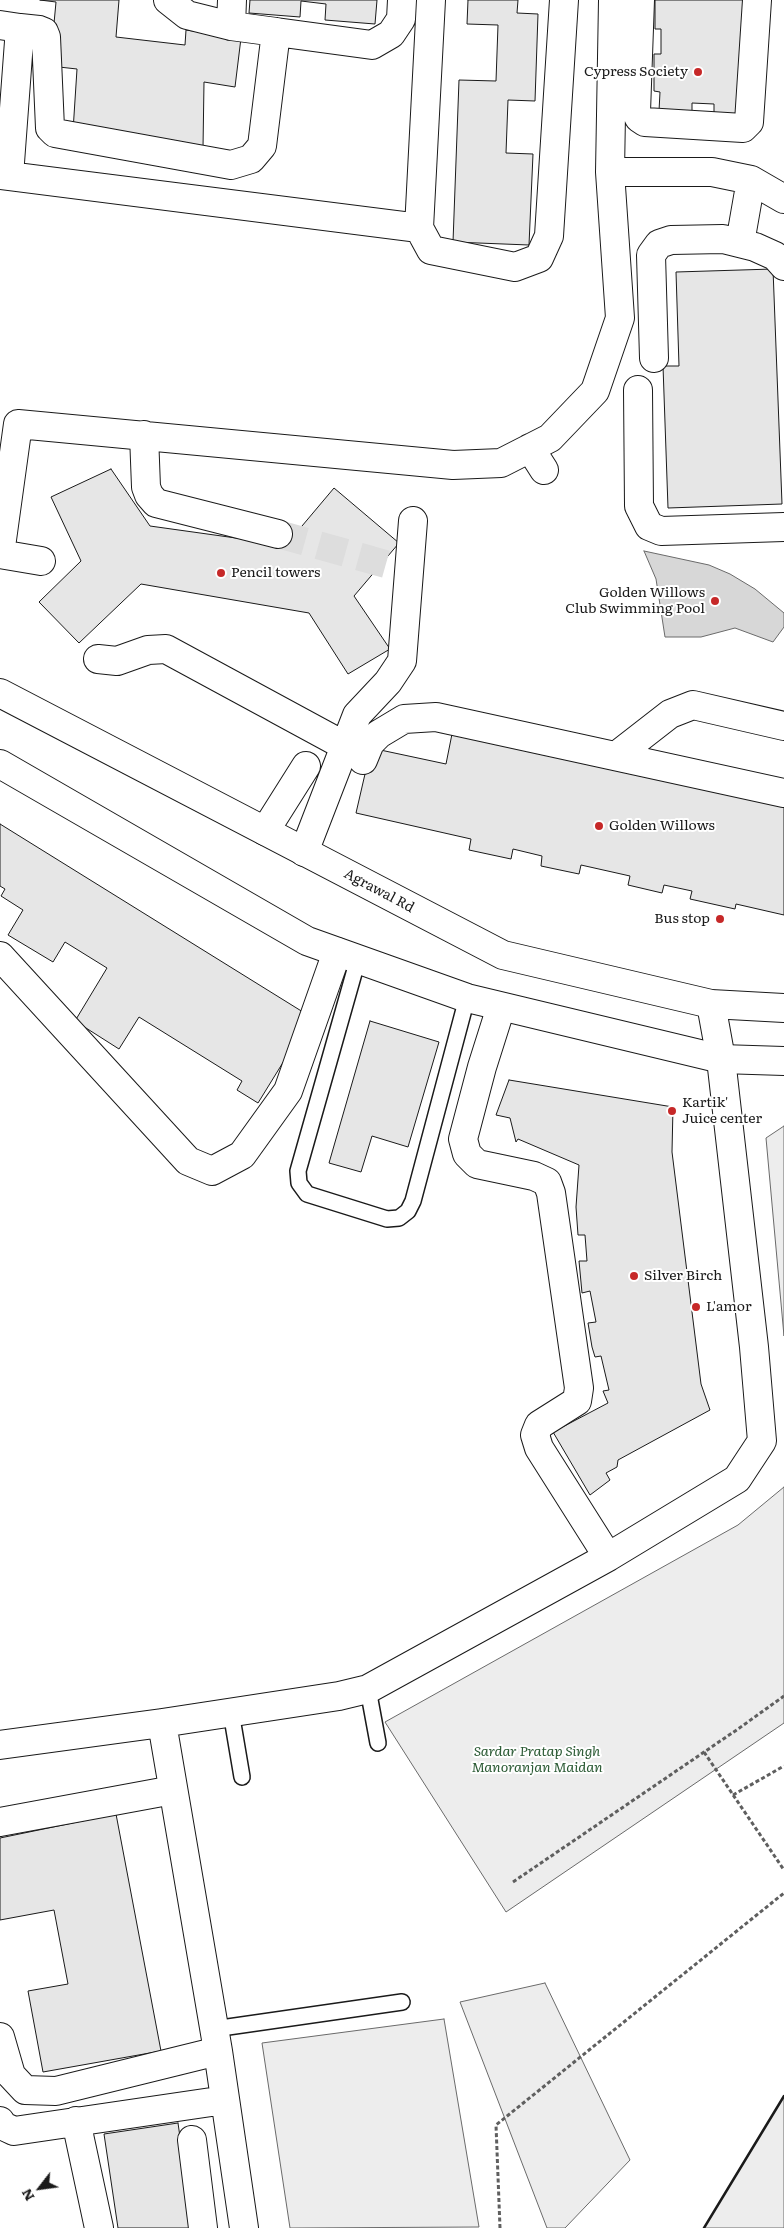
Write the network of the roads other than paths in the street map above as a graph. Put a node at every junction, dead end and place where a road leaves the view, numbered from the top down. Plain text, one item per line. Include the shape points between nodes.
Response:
1 (168, 0) edge
2 (402, 0) edge
3 (431, 0) edge
4 (564, 0) edge
5 (613, 0) edge
6 (640, 0) edge
7 (757, 0) edge
8 (231, 13) edge
9 (10, 26) edge
10 (276, 32) junction
11 (610, 172) junction
12 (4, 176) edge
13 (751, 180) junction
14 (784, 199) edge
15 (419, 228) junction
16 (740, 243) junction
17 (784, 266) edge
18 (654, 358) dead end
19 (638, 390) dead end
20 (144, 435) junction
21 (412, 521) dead end
22 (784, 528) edge
23 (278, 534) tunnel mouth
24 (0, 554) edge
25 (41, 561) dead end
26 (98, 659) dead end
27 (0, 693) edge
28 (784, 726) edge
29 (349, 756) junction
30 (616, 756) junction
31 (0, 764) edge
32 (306, 766) dead end
33 (784, 793) edge
34 (265, 831) junction
35 (304, 852) junction
36 (0, 956) edge
37 (348, 956) junction
38 (467, 998) junction
39 (711, 1004) junction
40 (501, 1007) junction
41 (784, 1008) edge
42 (720, 1059) junction
43 (784, 1061) edge
44 (608, 1557) junction
45 (368, 1689) junction
46 (230, 1712) junction
47 (162, 1723) junction
48 (378, 1743) dead end
49 (0, 1745) edge
50 (242, 1777) dead end
51 (173, 1790) junction
52 (0, 1822) edge
53 (402, 2002) dead end
54 (0, 2037) edge
55 (216, 2040) junction
56 (225, 2100) junction
57 (0, 2121) edge
58 (76, 2121) junction
59 (192, 2140) dead end
60 (99, 2228) edge
61 (203, 2228) edge
62 (244, 2228) edge

1 - 8 street via 187,15
2 - 10 street via 400,19 391,34 372,45
3 - 15 street
4 - 15 street via 549,236 539,258 514,267 431,250
5 - 11 street
6 - 7 street via 636,112 639,118 645,122 743,128 750,122
8 - 10 street
9 - 10 street via 44,32 50,128 55,133 231,165 251,159 262,146
9 - 12 street
11 - 13 street via 712,172
11 - 20 street via 620,318 595,391 550,438 537,460 453,465
12 - 15 street
13 - 14 street
13 - 16 street
16 - 17 street via 775,256
16 - 18 street via 723,239 671,240 659,244 651,255
19 - 22 street via 639,506 649,526 662,531
20 - 23 street via 146,487 156,503
20 - 24 street via 18,424
21 - 29 street via 399,568 402,661 388,682 357,714
24 - 25 street
26 - 29 street via 117,661 148,650 166,649
27 - 34 street, Agrawal Rd
28 - 30 street via 693,705 670,714
29 - 30 street via 404,719 436,717
29 - 35 street
30 - 33 street
31 - 37 street via 307,941
32 - 34 street
34 - 35 street, Agrawal Rd
35 - 39 street, Agrawal Rd via 503,956
36 - 37 street via 188,1161 212,1171 242,1155 288,1091
37 - 38 street
37 - 38 lane via 298,1171 299,1183 307,1194 387,1219 399,1218 408,1211
38 - 40 street
39 - 41 street, Agrawal Rd
39 - 42 street
40 - 42 street
40 - 44 street via 462,1139 467,1154 477,1164 534,1176 547,1182 579,1388 577,1401 539,1425 535,1435 538,1448
42 - 43 street
42 - 44 street via 762,1441 736,1480
44 - 45 street
45 - 46 street
45 - 48 lane
46 - 47 street
46 - 50 lane
47 - 49 street
47 - 51 street
51 - 52 street
51 - 55 street
53 - 55 lane
54 - 55 street via 11,2075 25,2090 56,2090
55 - 56 street
56 - 58 street
56 - 62 street
57 - 58 street via 14,2131
58 - 60 street
59 - 61 street

